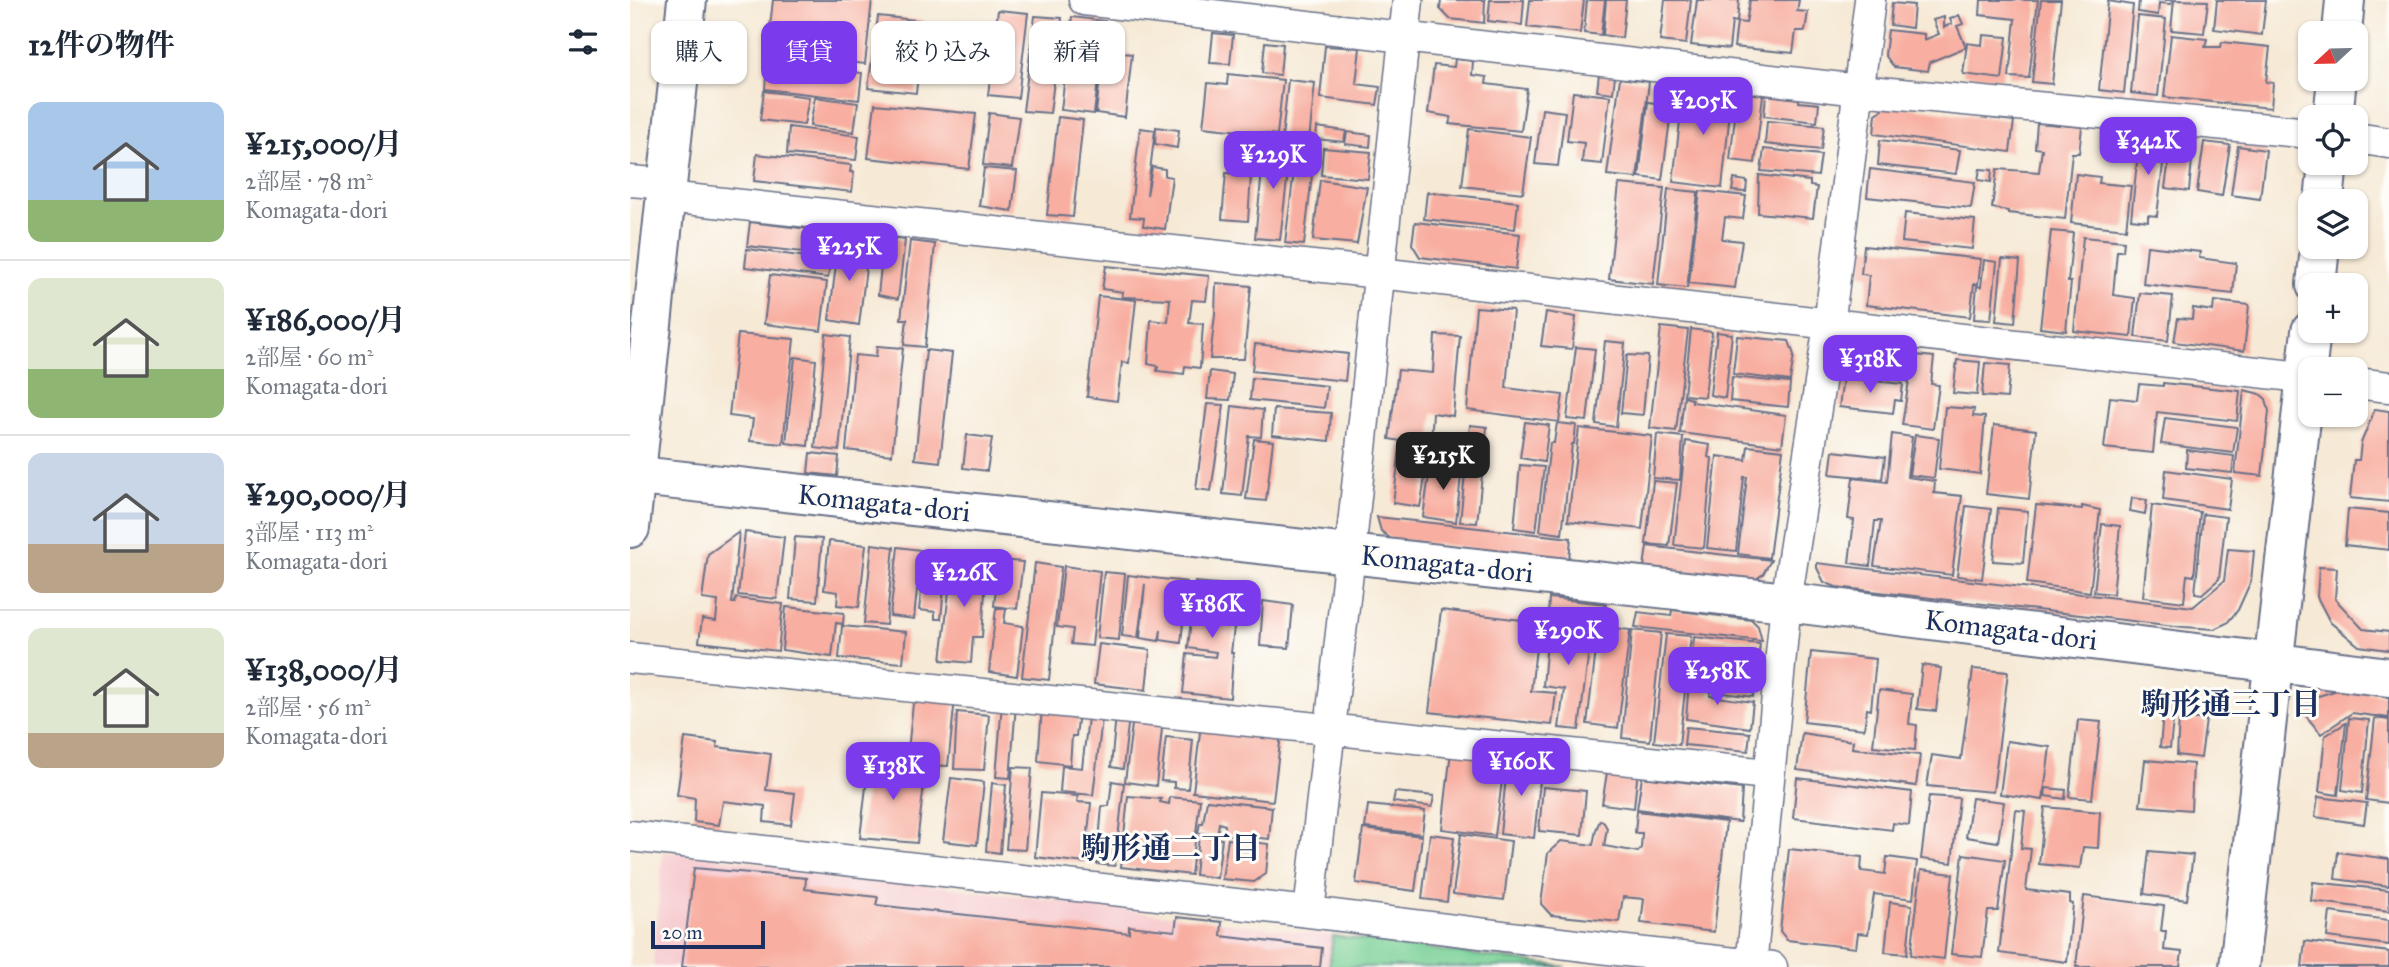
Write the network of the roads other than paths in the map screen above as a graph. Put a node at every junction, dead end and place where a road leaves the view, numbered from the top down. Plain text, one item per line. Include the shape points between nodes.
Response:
1 (687, 0) edge
2 (1084, 0) edge
3 (1408, 0) edge
4 (1870, 0) edge
5 (2345, 0) edge
6 (2343, 21) edge
7 (1404, 37) junction
8 (1859, 90) junction
9 (2298, 132) edge
10 (2368, 140) edge
11 (2389, 143) edge
12 (630, 181) edge
13 (667, 191) junction
14 (1379, 273) junction
15 (1829, 325) junction
16 (2298, 377) edge
17 (2368, 384) edge
18 (2389, 387) edge
19 (2302, 427) edge
20 (632, 476) edge
21 (630, 528) edge
22 (1350, 554) junction
23 (1786, 602) junction
24 (630, 658) edge
25 (2275, 663) junction
26 (2389, 677) edge
27 (1330, 729) junction
28 (1768, 774) junction
29 (630, 836) edge
30 (1309, 912) junction
31 (1616, 959) edge
32 (1758, 966) edge
33 (2239, 967) edge

1 - 13 street
2 - 7 street
3 - 7 street
4 - 8 street
5 - 6 street
7 - 8 street
7 - 14 street
8 - 9 street
8 - 15 street
10 - 11 street
12 - 13 street
13 - 14 street
13 - 20 street
14 - 15 street
14 - 22 street
15 - 16 street
15 - 23 street
17 - 18 street
19 - 25 street
20 - 21 street
20 - 22 street, Komagata-dori
22 - 23 street, Komagata-dori
22 - 27 street
23 - 25 street, Komagata-dori
23 - 28 street
24 - 27 street
25 - 26 street, Komagata-dori
25 - 33 street
27 - 28 street
27 - 30 street
28 - 32 street
29 - 30 street
30 - 31 street
31 - 32 street

